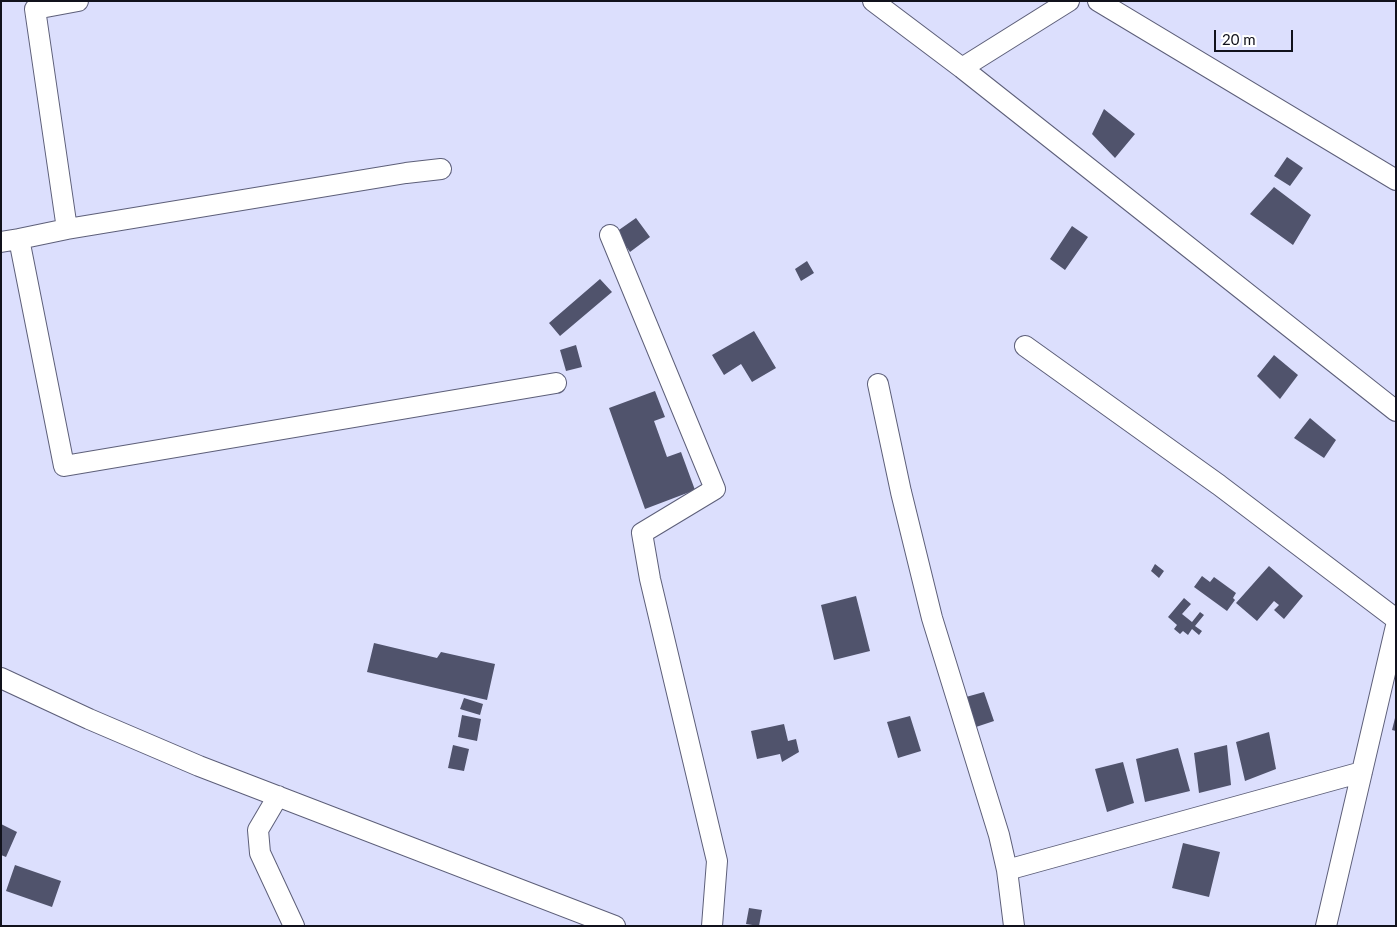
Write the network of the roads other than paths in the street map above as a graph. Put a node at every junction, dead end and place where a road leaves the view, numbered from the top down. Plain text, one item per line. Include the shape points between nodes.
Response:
1 (78, 1) edge
2 (873, 1) edge
3 (1069, 1) edge
4 (1098, 1) edge
5 (34, 5) edge
6 (962, 68) junction
7 (441, 169) dead end
8 (1396, 180) edge
9 (67, 228) junction
10 (610, 235) dead end
11 (10, 241) edge
12 (1025, 346) dead end
13 (556, 382) dead end
14 (878, 384) dead end
15 (1396, 410) edge
16 (1396, 618) edge
17 (1396, 626) edge
18 (1, 678) edge
19 (1362, 772) junction
20 (278, 796) junction
21 (1007, 870) junction
22 (294, 926) edge
23 (615, 926) edge
24 (712, 926) edge
25 (1014, 926) edge
26 (1326, 926) edge

1 - 5 street
2 - 6 street
3 - 6 street
4 - 8 street
5 - 9 street
6 - 15 street
7 - 9 street
9 - 11 street
10 - 24 street via 715,490 642,534 717,860
11 - 13 street via 64,466
12 - 16 street via 1219,484
14 - 21 street via 932,618 999,834
17 - 19 street
18 - 20 street via 190,762
19 - 21 street
19 - 26 street
20 - 22 street via 258,830 260,853
20 - 23 street
21 - 25 street

